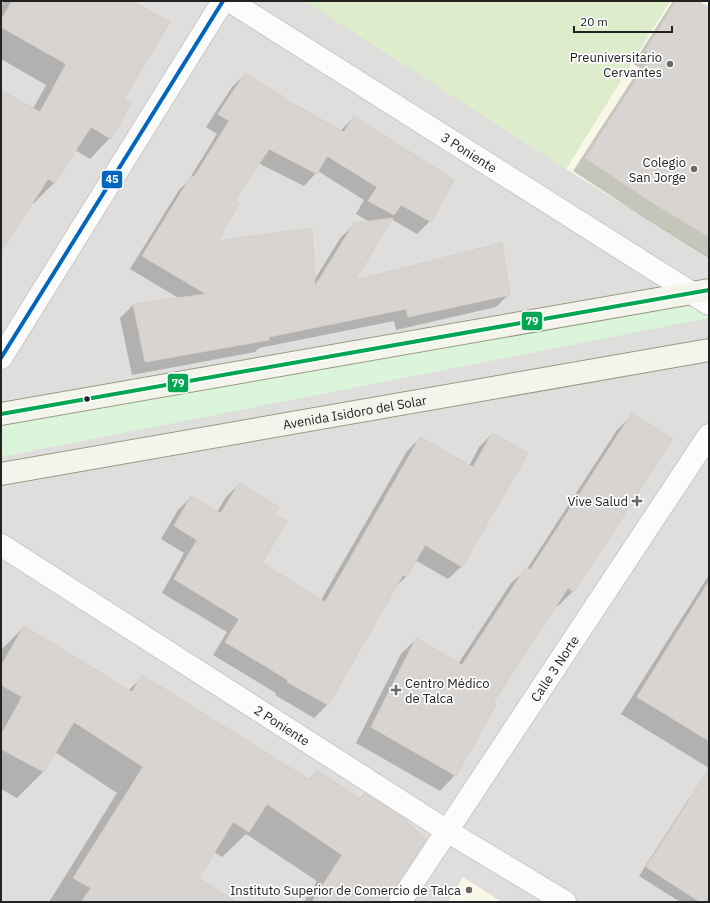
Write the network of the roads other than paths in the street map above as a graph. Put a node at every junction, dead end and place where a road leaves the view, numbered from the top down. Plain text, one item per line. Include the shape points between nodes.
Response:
1 (223, 1) edge
2 (230, 1) edge
3 (703, 296) edge
4 (709, 350) edge
5 (1, 358) edge
6 (1, 414) edge
7 (709, 435) edge
8 (1, 474) edge
9 (1, 545) edge
10 (447, 831) junction
11 (400, 902) edge
12 (565, 902) edge

1 - 5 street
2 - 3 street, 3 Poniente
3 - 6 main road
4 - 8 main road, Avenida Isidoro del Solar
7 - 10 street, Calle 3 Norte
9 - 10 street, 2 Poniente
10 - 11 street, Calle 3 Norte
10 - 12 street, 2 Poniente

